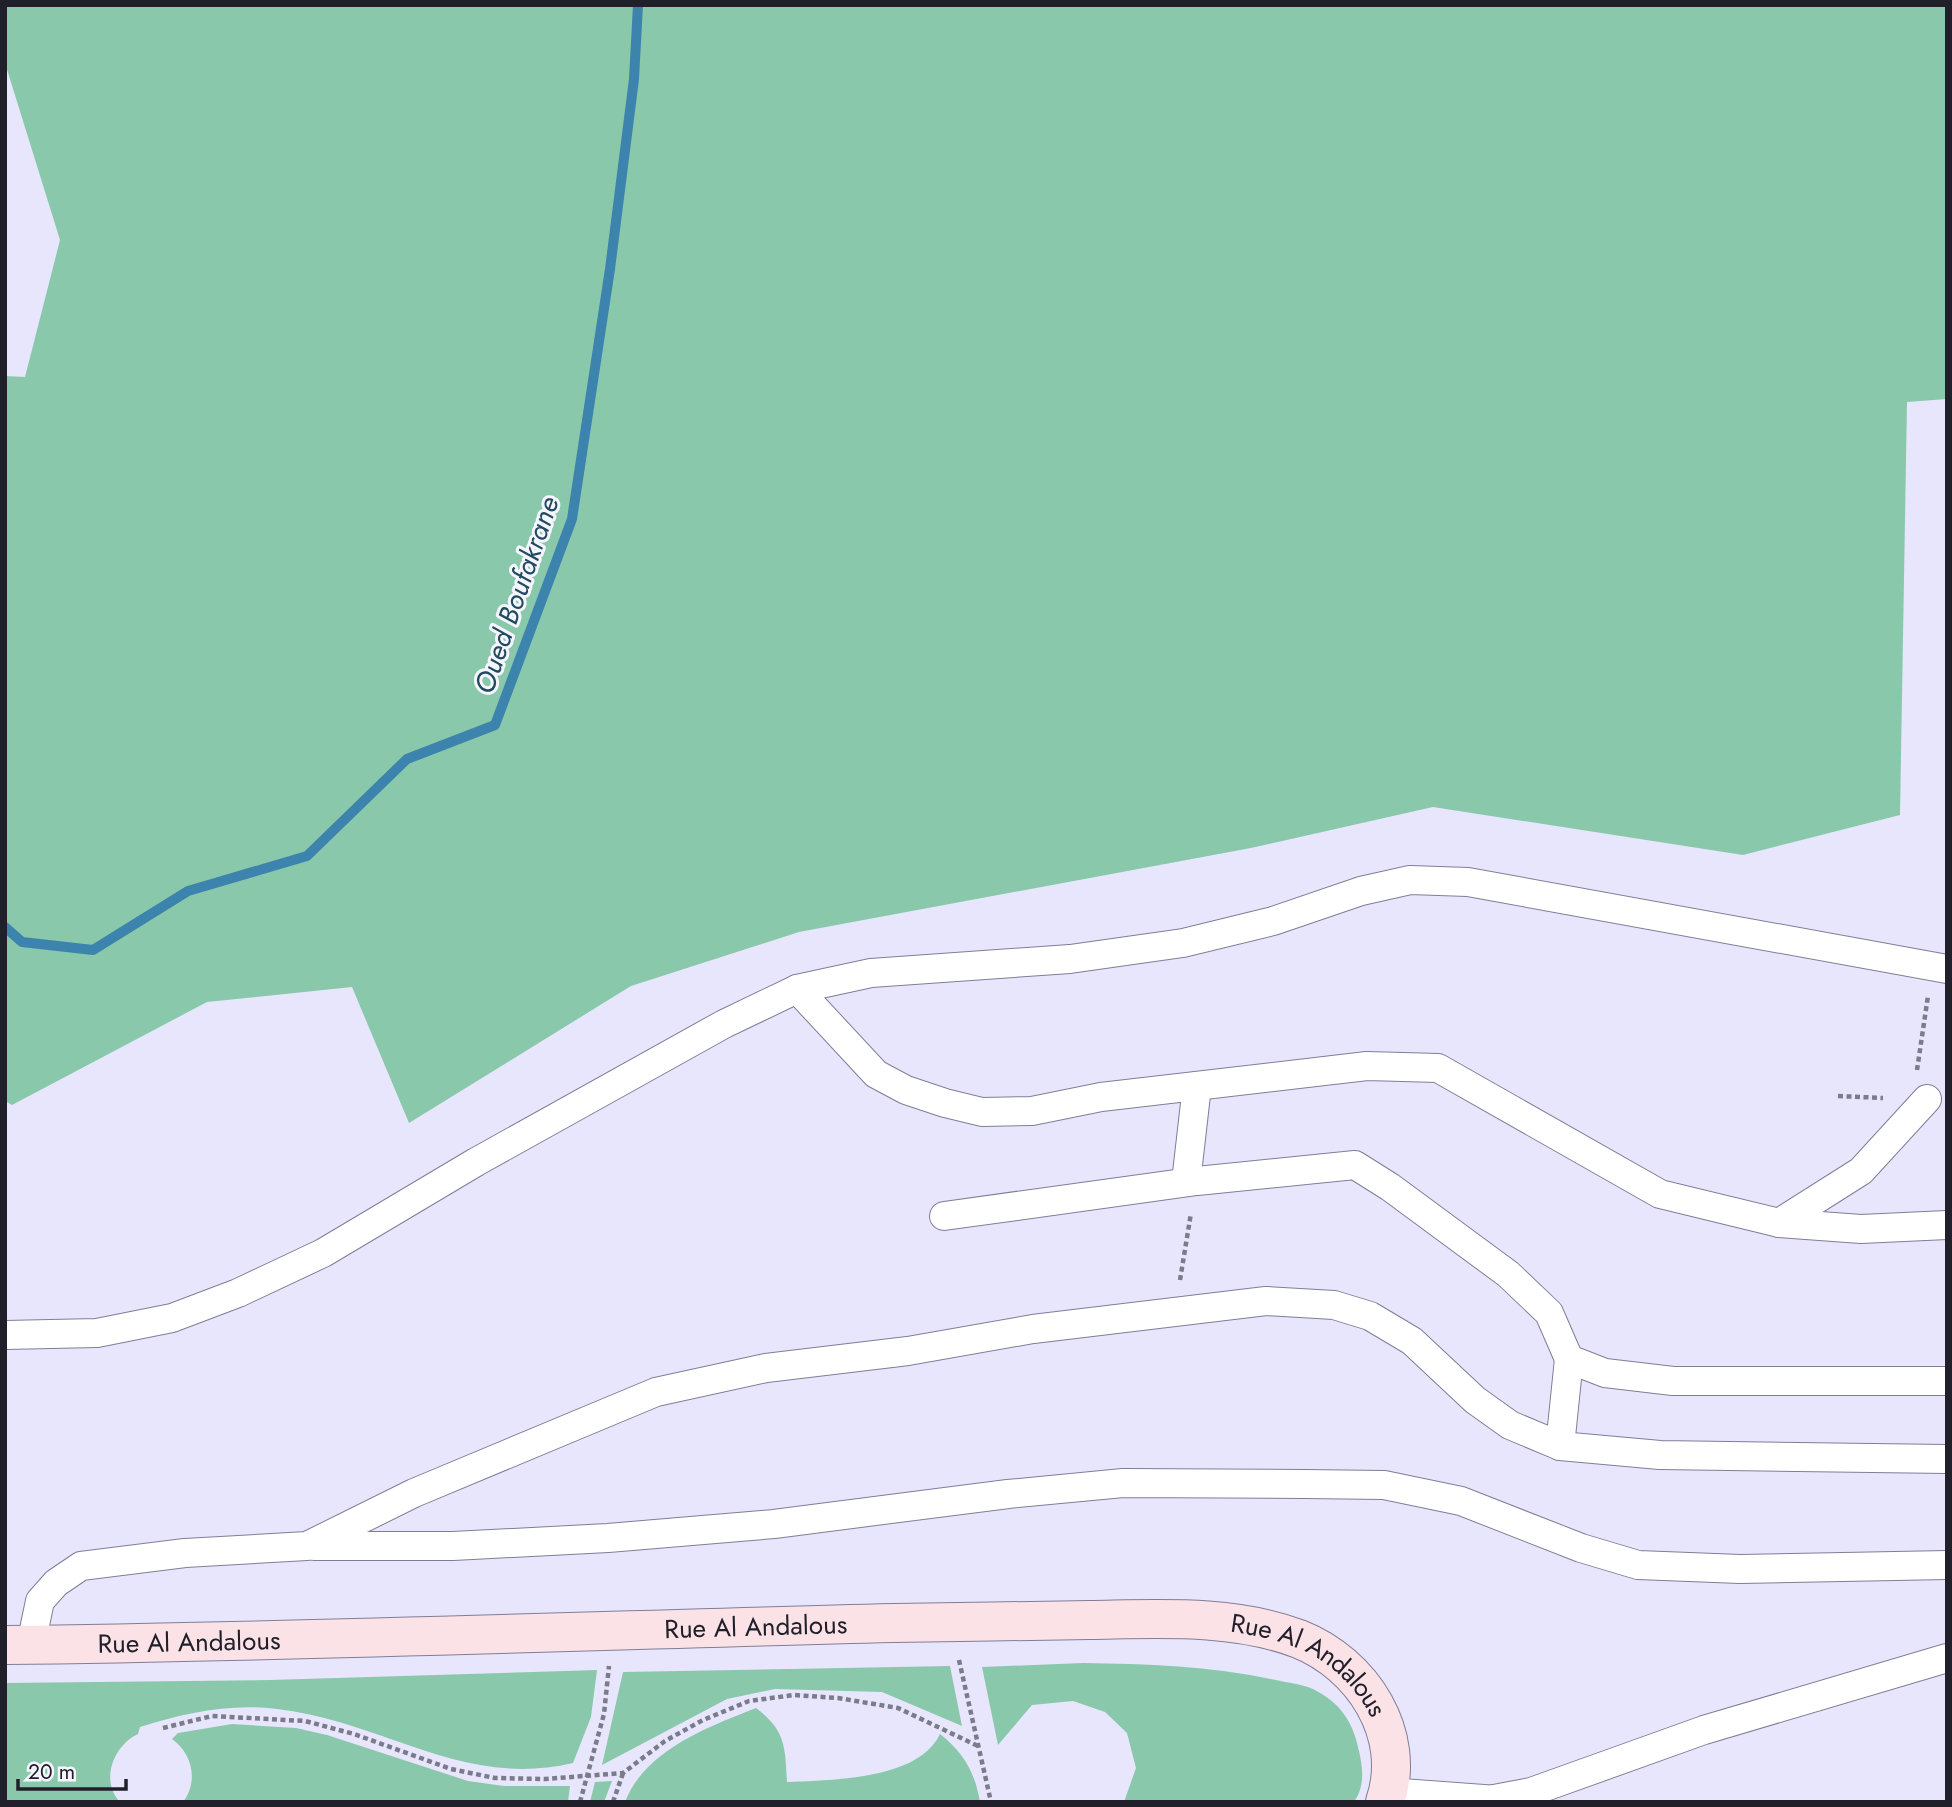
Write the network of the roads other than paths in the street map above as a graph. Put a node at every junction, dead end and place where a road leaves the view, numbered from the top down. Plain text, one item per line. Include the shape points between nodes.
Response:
1 (1940, 968) edge
2 (797, 989) junction
3 (1197, 1086) junction
4 (1927, 1099) dead end
5 (1192, 1182) junction
6 (944, 1216) dead end
7 (1780, 1223) junction
8 (1947, 1225) edge
9 (5, 1335) edge
10 (1569, 1359) junction
11 (1947, 1381) edge
12 (1560, 1446) junction
13 (1947, 1459) edge
14 (307, 1546) junction
15 (1947, 1565) edge
16 (18, 1644) edge
17 (1947, 1658) edge
18 (1387, 1797) edge
19 (1506, 1800) edge

1 - 2 street via 1468,882 1410,880 1183,943 1070,959 872,973
2 - 3 street via 876,1074 906,1090 982,1112 1032,1111 1101,1097
2 - 9 street via 724,1024 323,1253 238,1293 172,1318 109,1330
3 - 5 street
3 - 7 street via 1367,1066 1438,1068 1660,1194
4 - 7 street via 1861,1171
5 - 6 street
5 - 10 street via 1355,1165 1508,1274 1549,1313
7 - 8 street via 1861,1229
10 - 11 street via 1605,1373 1673,1381
10 - 12 street
12 - 13 street via 1660,1455
12 - 14 street via 1510,1425 1475,1401 1412,1341 1370,1316 1334,1305 1266,1301 766,1368 656,1392 414,1493
14 - 15 street via 453,1546 622,1537 787,1523 1123,1483 1305,1484 1384,1485 1461,1501 1638,1565 1740,1569
14 - 16 street via 185,1553 81,1566 40,1601
16 - 18 street, Rue Al Andalous via 1203,1619 1300,1639 1341,1664 1367,1688 1385,1726 1392,1759
17 - 19 street via 1815,1695
18 - 19 street

